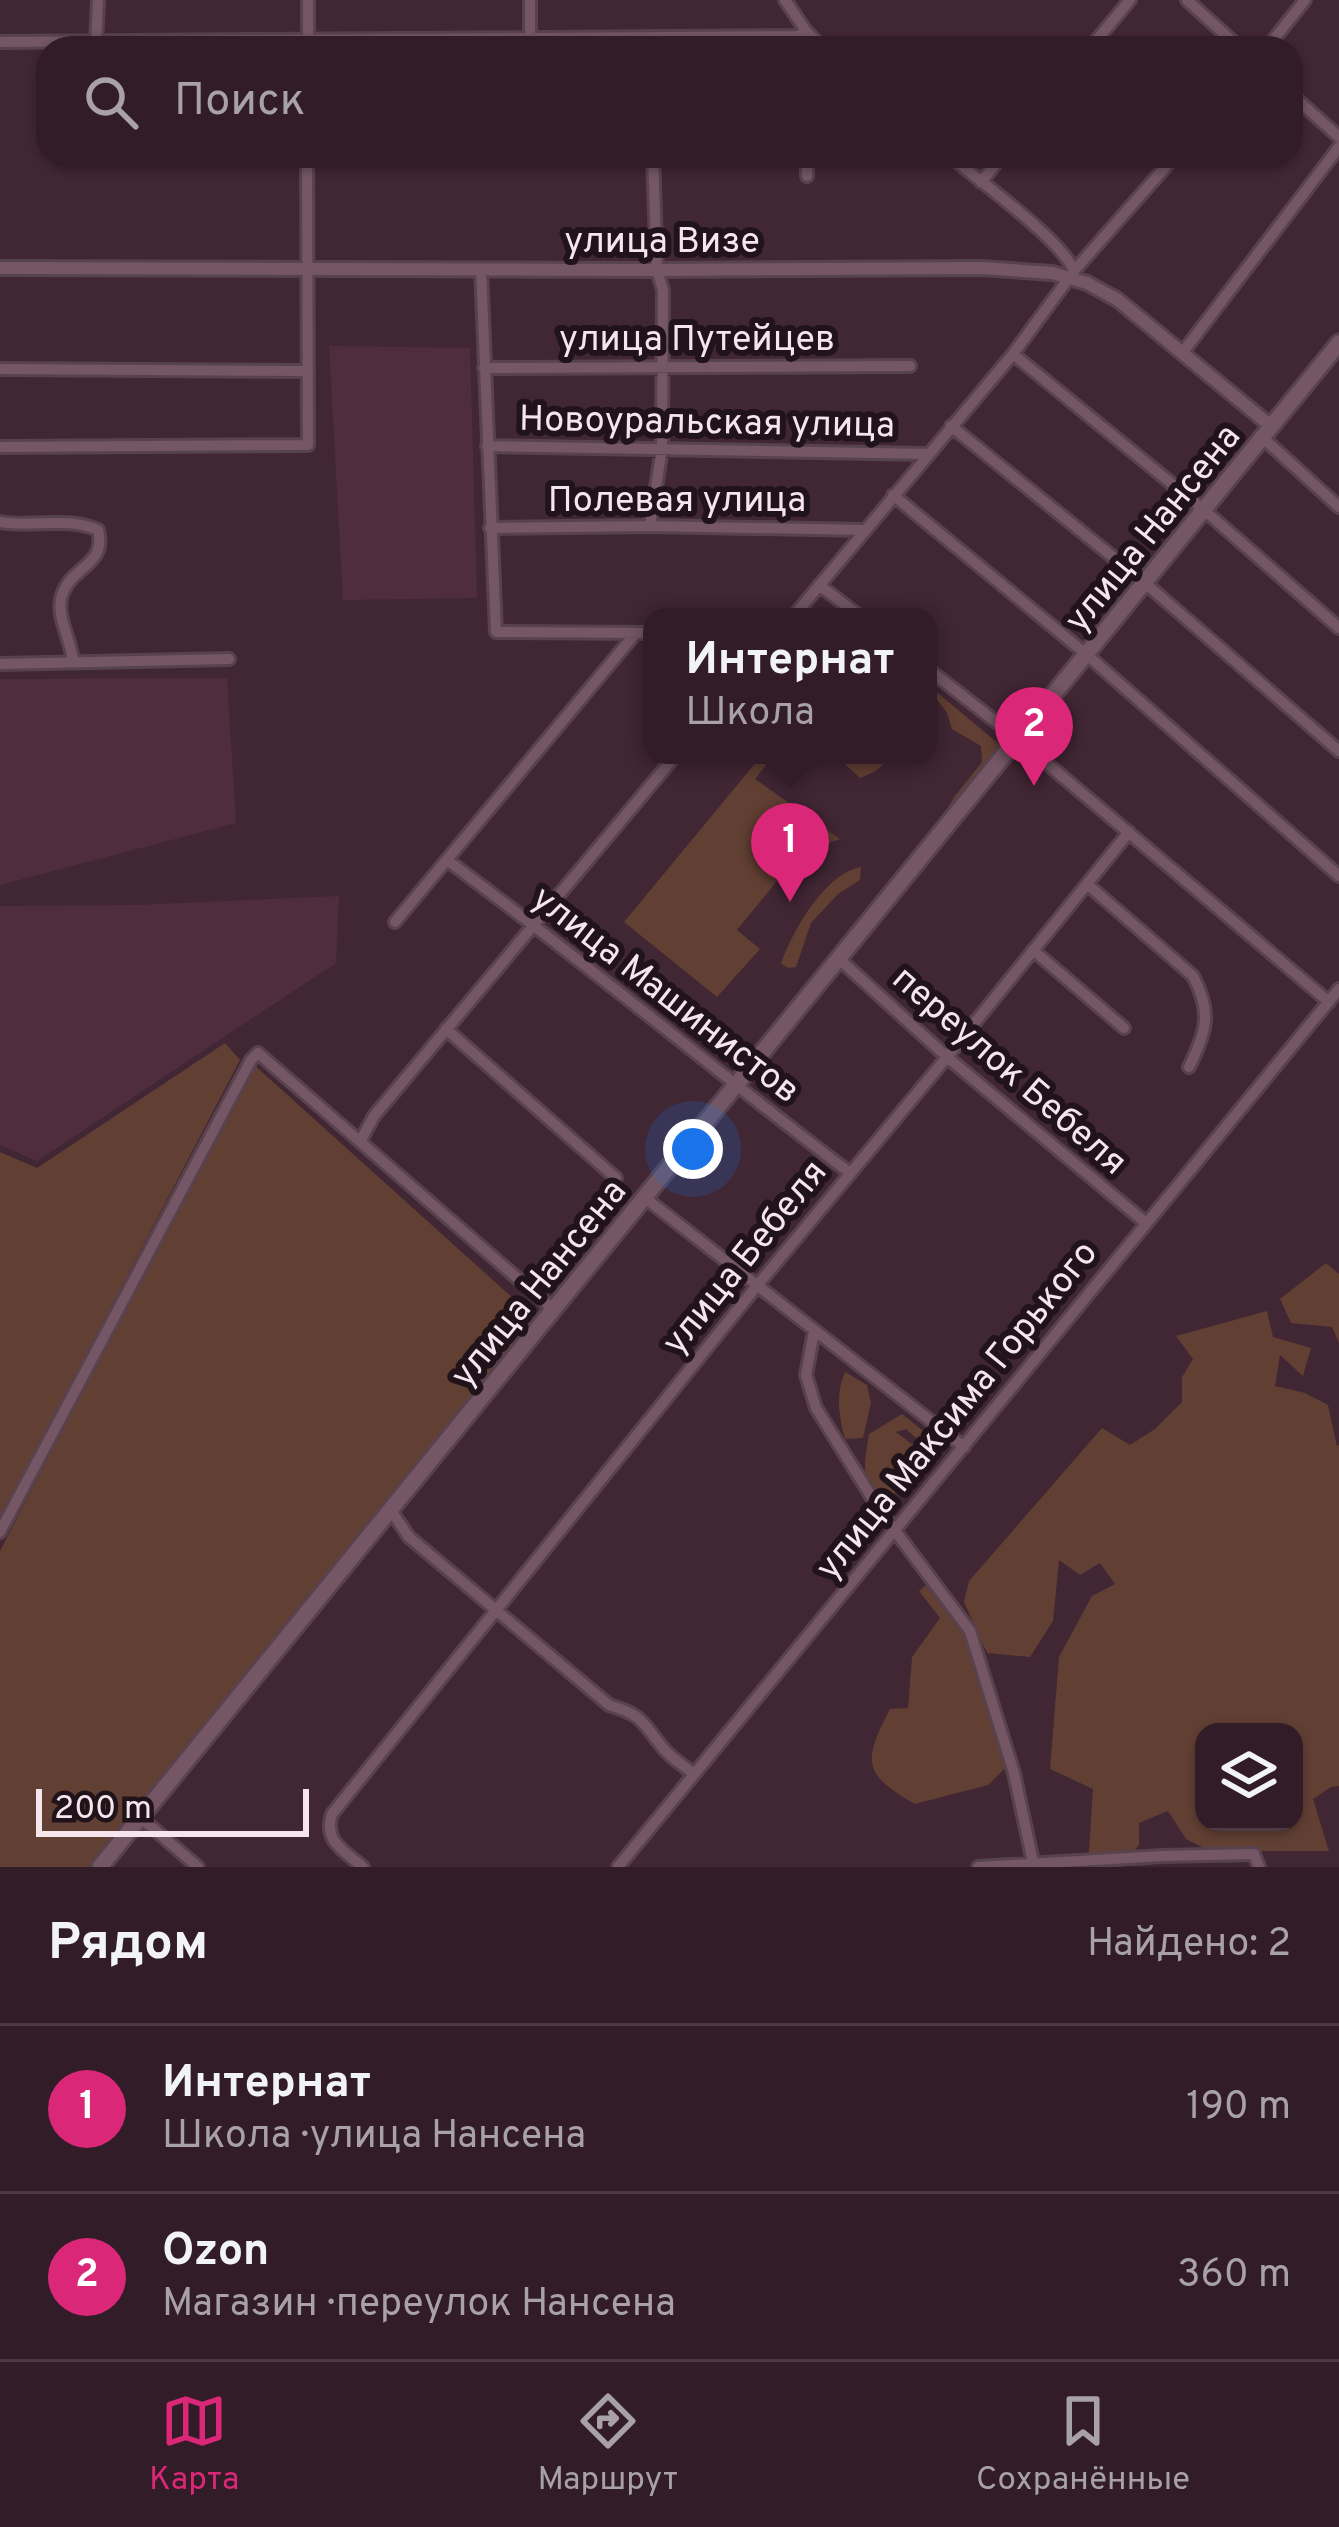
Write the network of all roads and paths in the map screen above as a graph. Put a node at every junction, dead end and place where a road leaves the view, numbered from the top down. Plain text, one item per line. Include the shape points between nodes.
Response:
1 (98, 0) edge
2 (308, 0) edge
3 (530, 0) edge
4 (785, 0) edge
5 (1130, 0) edge
6 (1186, 0) edge
7 (1305, 0) edge
8 (806, 31) junction
9 (96, 36) edge
10 (308, 36) edge
11 (530, 36) edge
12 (797, 36) edge
13 (810, 36) edge
14 (1100, 36) edge
15 (1226, 36) edge
16 (1276, 36) edge
17 (0, 42) edge
18 (36, 42) edge
19 (1303, 105) edge
20 (1339, 137) edge
21 (1339, 147) edge
22 (307, 168) edge
23 (653, 168) edge
24 (807, 168) edge
25 (964, 168) edge
26 (992, 168) edge
27 (1165, 168) edge
28 (807, 176) dead end
29 (980, 182) junction
30 (0, 268) edge
31 (307, 268) junction
32 (481, 269) junction
33 (657, 270) junction
34 (1073, 274) junction
35 (1339, 343) edge
36 (1183, 352) junction
37 (1013, 354) junction
38 (910, 366) dead end
39 (663, 367) junction
40 (484, 368) junction
41 (0, 369) edge
42 (308, 371) junction
43 (951, 426) junction
44 (1268, 432) junction
45 (487, 446) junction
46 (0, 447) edge
47 (662, 448) junction
48 (927, 454) junction
49 (892, 495) junction
50 (1339, 507) edge
51 (1204, 510) junction
52 (0, 522) edge
53 (650, 526) junction
54 (490, 528) junction
55 (864, 530) junction
56 (1144, 583) junction
57 (820, 585) junction
58 (801, 608) edge
59 (849, 608) edge
60 (1339, 628) edge
61 (635, 634) junction
62 (643, 634) edge
63 (1086, 654) junction
64 (229, 659) dead end
65 (73, 662) junction
66 (0, 664) edge
67 (937, 676) edge
68 (1018, 739) junction
69 (1339, 752) edge
70 (668, 764) edge
71 (1130, 832) junction
72 (447, 860) junction
73 (1339, 877) edge
74 (1087, 884) junction
75 (395, 922) dead end
76 (533, 924) junction
77 (1033, 950) junction
78 (838, 958) junction
79 (1339, 989) edge
80 (1329, 1002) junction
81 (1124, 1028) dead end
82 (446, 1029) junction
83 (947, 1057) junction
84 (1189, 1067) dead end
85 (736, 1087) junction
86 (361, 1140) junction
87 (850, 1173) junction
88 (644, 1197) junction
89 (1146, 1223) junction
90 (756, 1287) junction
91 (539, 1295) junction
92 (554, 1310) junction
93 (814, 1331) junction
94 (964, 1447) junction
95 (390, 1509) junction
96 (0, 1532) edge
97 (894, 1532) junction
98 (496, 1610) junction
99 (694, 1774) junction
100 (140, 1817) junction
101 (1034, 1866) edge
102 (100, 1867) edge
103 (198, 1867) edge
104 (363, 1867) edge
105 (619, 1867) edge
106 (978, 1867) edge
107 (1258, 1867) edge

1 - 9 street
2 - 10 street
3 - 11 street
4 - 8 street
5 - 14 street
6 - 15 street
7 - 16 street
8 - 12 street
8 - 13 street
17 - 18 street
19 - 20 street
21 - 36 street
22 - 31 street
23 - 33 street
24 - 28 street
25 - 29 street
26 - 29 street
27 - 34 street
29 - 34 street via 1048,238
30 - 31 street, улица Визе
31 - 32 street, улица Визе
31 - 42 street
32 - 33 street, улица Визе
32 - 40 street
33 - 34 street, улица Визе
33 - 39 street
34 - 36 street, улица Визе
34 - 37 street
35 - 44 main road, улица Нансена
36 - 44 street, улица Визе
37 - 43 street
37 - 51 street
38 - 39 street, улица Путейцев
39 - 40 street, улица Путейцев
39 - 47 street
40 - 45 street
41 - 42 street
42 - 46 street via 308,445
43 - 48 street
43 - 56 street
44 - 50 street, улица Визе
44 - 51 main road, улица Нансена
45 - 47 street, Новоуральская улица
45 - 54 street
47 - 48 street, Новоуральская улица
47 - 53 street
48 - 49 street
49 - 55 street
49 - 63 street
51 - 56 main road, улица Нансена
51 - 60 street
52 - 65 street via 98,530 99,554 62,593
53 - 54 street, Полевая улица
53 - 55 street, Полевая улица
54 - 61 street via 496,632
55 - 57 street
56 - 63 main road, улица Нансена
56 - 69 street
57 - 58 street
57 - 59 street
61 - 62 street
61 - 72 street
63 - 68 main road, улица Нансена
63 - 73 street
64 - 65 street
65 - 66 street
67 - 68 street
68 - 71 street
68 - 78 main road, улица Нансена
70 - 76 street
71 - 74 street, улица Бебеля
71 - 80 street
72 - 75 street
72 - 76 street, улица Машинистов
74 - 77 street, улица Бебеля
74 - 84 street via 1201,991 1206,1015
76 - 82 street
76 - 85 street, улица Машинистов
77 - 81 street
77 - 83 street, улица Бебеля
78 - 83 street, переулок Бебеля
78 - 85 main road, улица Нансена
79 - 80 street, улица Максима Горького
80 - 89 street, улица Максима Горького
82 - 86 street
82 - 91 street via 616,1178
83 - 87 street, улица Бебеля
83 - 89 street, переулок Бебеля
85 - 87 street, улица Машинистов
85 - 88 main road, улица Нансена
86 - 91 street
86 - 96 street via 258,1053 251,1060
87 - 90 street, улица Бебеля
88 - 90 street
88 - 92 main road, улица Нансена
89 - 94 street, улица Максима Горького
90 - 93 street
90 - 98 street, улица Бебеля
91 - 92 street
92 - 95 main road, улица Нансена
93 - 94 street
93 - 97 street via 806,1375 816,1408
94 - 97 street, улица Максима Горького
95 - 98 street via 409,1537
95 - 100 main road, улица Нансена
97 - 99 street, улица Максима Горького
97 - 101 street via 970,1631
98 - 99 street via 609,1705 633,1712
98 - 104 street, улица Бебеля via 332,1814 332,1841
99 - 105 street, улица Максима Горького
100 - 102 main road, улица Нансена
100 - 103 street
101 - 106 street
101 - 107 street via 1255,1854

